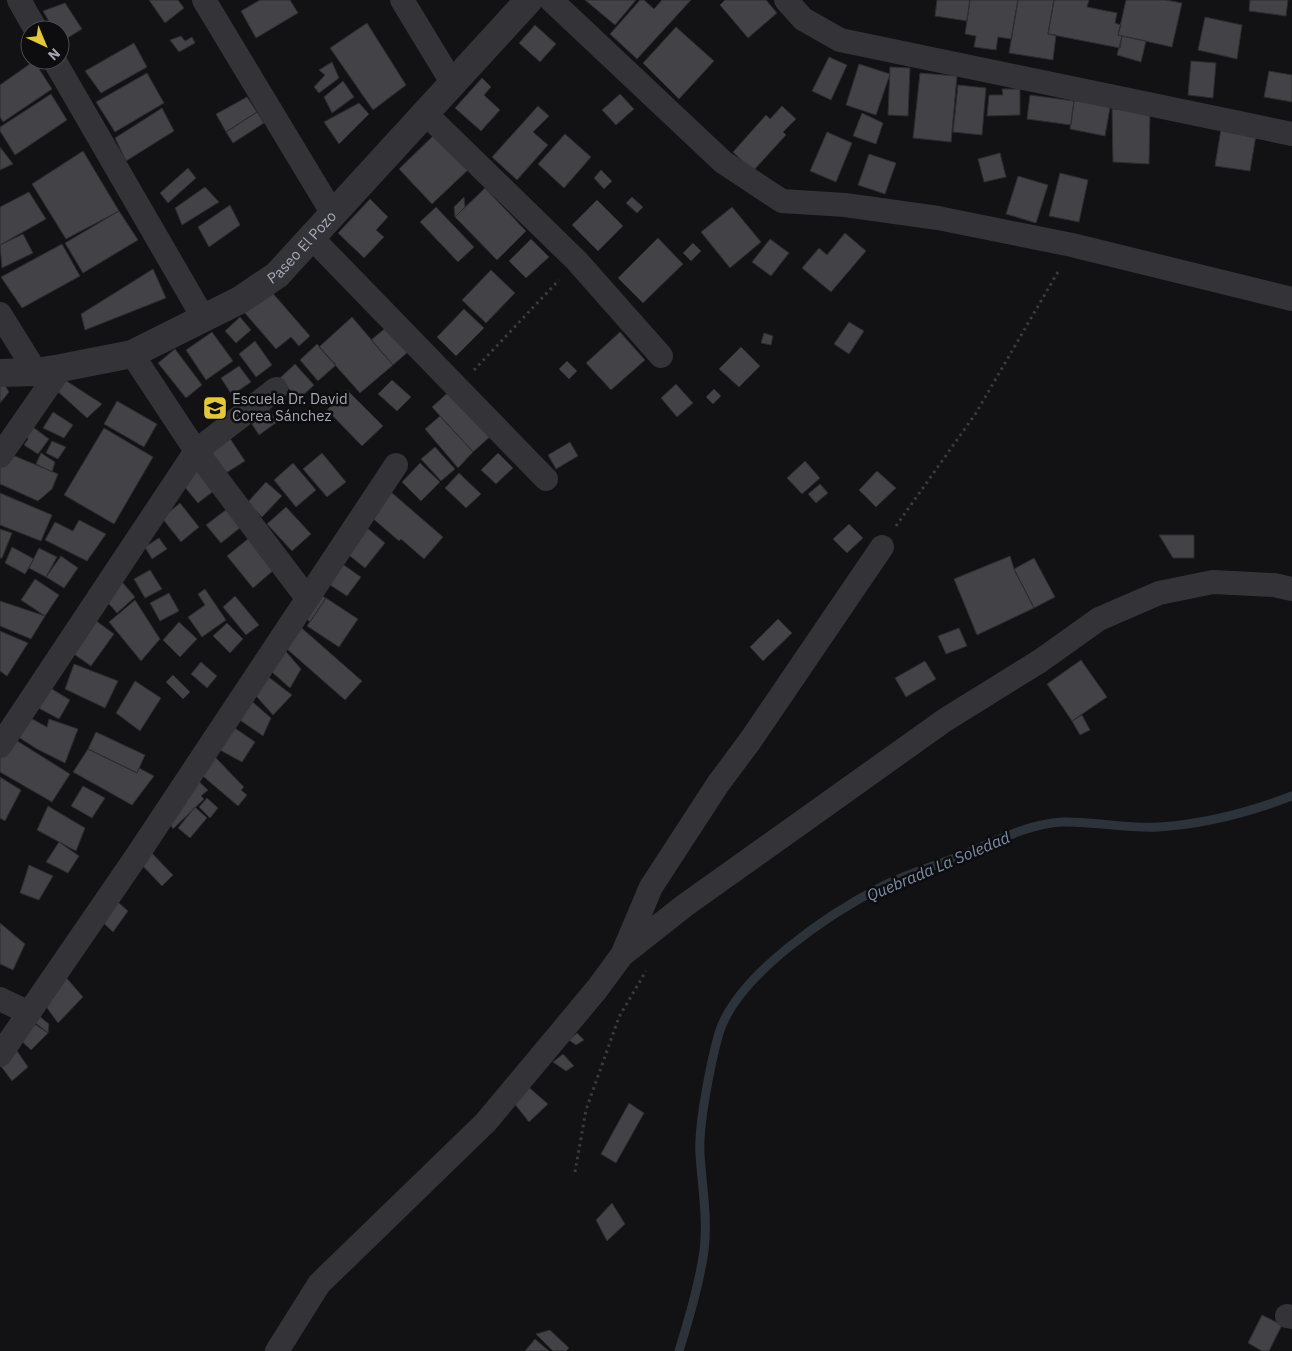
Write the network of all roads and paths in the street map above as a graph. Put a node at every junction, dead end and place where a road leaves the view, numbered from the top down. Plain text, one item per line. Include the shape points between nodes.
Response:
1 (19, 0) edge
2 (204, 0) edge
3 (402, 0) edge
4 (529, 0) edge
5 (551, 0) edge
6 (786, 0) edge
7 (30, 20) edge
8 (60, 70) edge
9 (453, 84) junction
10 (426, 114) junction
11 (1292, 134) edge
12 (334, 214) junction
13 (312, 238) junction
14 (1072, 245) junction
15 (577, 261) junction
16 (1292, 299) edge
17 (0, 314) edge
18 (204, 320) junction
19 (132, 354) junction
20 (661, 356) dead end
21 (48, 370) junction
22 (0, 372) edge
23 (457, 388) junction
24 (276, 389) dead end
25 (196, 451) junction
26 (0, 456) edge
27 (396, 465) dead end
28 (546, 479) dead end
29 (882, 547) joint
30 (1292, 589) edge
31 (307, 598) junction
32 (0, 746) edge
33 (622, 955) junction
34 (649, 966) dead end
35 (0, 999) edge
36 (29, 1013) junction
37 (0, 1055) edge
38 (575, 1172) dead end
39 (277, 1351) edge

1 - 7 street
2 - 12 street
3 - 9 street
4 - 9 street, Paseo El Pozo
5 - 14 street via 723,162 782,201 845,205 938,218
6 - 11 street via 803,19 840,40
8 - 18 street
9 - 10 street, Paseo El Pozo
10 - 12 street, Paseo El Pozo
10 - 15 street
12 - 13 street, Paseo El Pozo
13 - 18 street, Paseo El Pozo via 277,275
13 - 23 street
14 - 16 street
14 - 29 path via 976,413
15 - 20 street
15 - 23 path
17 - 21 street
18 - 19 street, Paseo El Pozo
19 - 21 street, Paseo El Pozo
19 - 25 street
21 - 22 street, Paseo El Pozo
21 - 26 street
23 - 28 street
24 - 25 street
25 - 31 street
25 - 32 street
27 - 31 street
29 - 33 street via 651,887
30 - 33 street via 1213,582 1159,593 1099,619 1040,661 937,726 684,906
31 - 36 street
33 - 39 street via 486,1122 318,1284
34 - 38 path via 619,1017 586,1110
35 - 36 street
36 - 37 street

